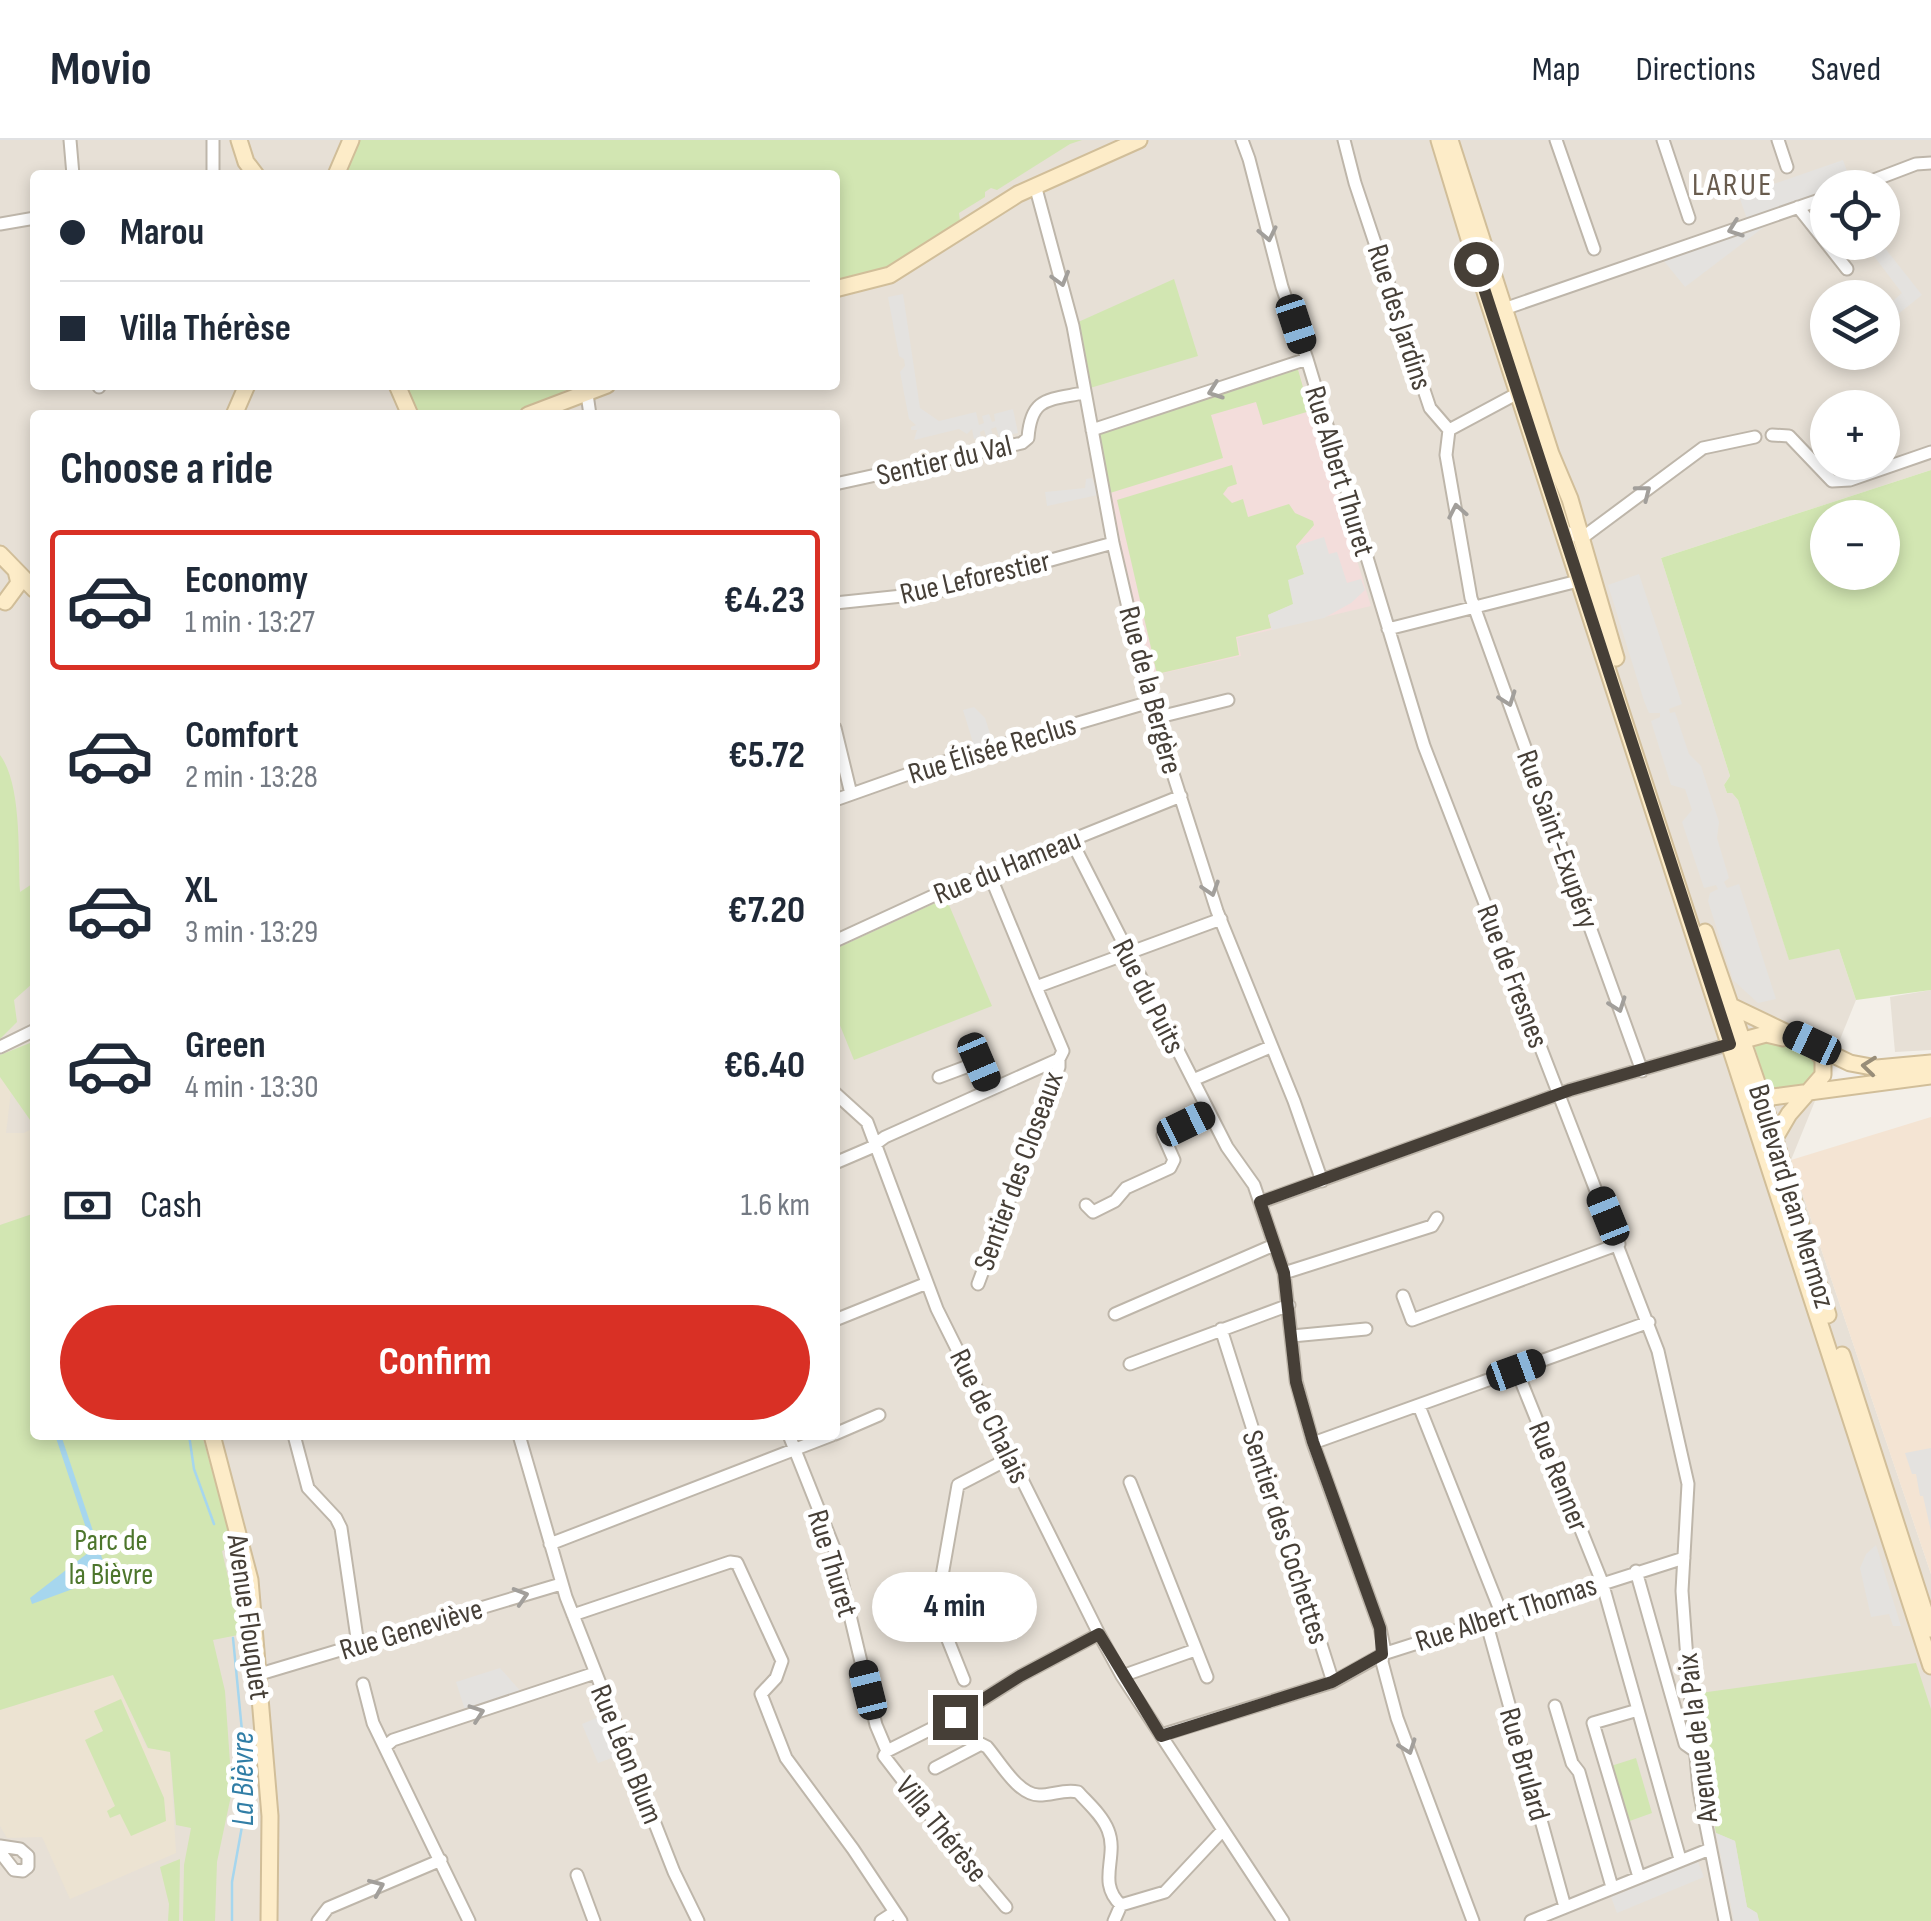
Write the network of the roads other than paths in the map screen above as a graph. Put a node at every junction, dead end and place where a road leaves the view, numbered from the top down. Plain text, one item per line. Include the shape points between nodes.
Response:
1 (70, 140) edge
2 (213, 140) edge
3 (239, 140) edge
4 (351, 140) edge
5 (1139, 140) edge
6 (1242, 140) edge
7 (1344, 140) edge
8 (1439, 140) edge
9 (1450, 140) edge
10 (1556, 140) edge
11 (1663, 140) edge
12 (1778, 140) edge
13 (1931, 163) edge
14 (1787, 167) dead end
15 (73, 170) edge
16 (213, 170) edge
17 (252, 170) edge
18 (338, 170) edge
19 (1900, 170) edge
20 (1036, 185) junction
21 (1810, 204) edge
22 (1798, 208) junction
23 (1689, 218) dead end
24 (30, 219) edge
25 (0, 224) edge
26 (1594, 250) dead end
27 (1847, 269) dead end
28 (840, 288) edge
29 (1498, 311) junction
30 (1307, 360) junction
31 (595, 390) edge
32 (1084, 393) junction
33 (1518, 393) junction
34 (587, 394) junction
35 (542, 410) edge
36 (589, 410) edge
37 (1092, 430) junction
38 (1449, 430) junction
39 (1772, 435) dead end
40 (1755, 437) dead end
41 (1931, 452) edge
42 (840, 483) edge
43 (1563, 531) junction
44 (1582, 538) junction
45 (1113, 543) junction
46 (0, 554) edge
47 (16, 571) junction
48 (1586, 579) junction
49 (30, 585) edge
50 (30, 599) edge
51 (3, 602) edge
52 (840, 602) edge
53 (1474, 607) junction
54 (1388, 629) junction
55 (1228, 700) dead end
56 (1150, 702) junction
57 (1156, 718) junction
58 (840, 749) edge
59 (851, 794) junction
60 (1181, 796) junction
61 (840, 798) edge
62 (1071, 840) junction
63 (988, 872) junction
64 (1220, 918) junction
65 (840, 939) edge
66 (1126, 951) junction
67 (1036, 986) junction
68 (1730, 1005) junction
69 (30, 1032) edge
70 (1799, 1039) junction
71 (1736, 1042) junction
72 (0, 1047) edge
73 (1270, 1047) junction
74 (1059, 1059) junction
75 (1931, 1063) edge
76 (1642, 1071) junction
77 (1931, 1076) edge
78 (938, 1077) dead end
79 (1193, 1080) junction
80 (1742, 1082) junction
81 (990, 1090) junction
82 (1810, 1092) junction
83 (1560, 1094) junction
84 (840, 1096) edge
85 (1763, 1100) junction
86 (1209, 1113) junction
87 (1775, 1138) junction
88 (876, 1144) junction
89 (840, 1161) edge
90 (1322, 1181) junction
91 (1260, 1202) junction
92 (1086, 1205) dead end
93 (1437, 1218) dead end
94 (1619, 1244) junction
95 (1274, 1246) junction
96 (1284, 1273) junction
97 (927, 1283) junction
98 (978, 1284) dead end
99 (1403, 1296) dead end
100 (1290, 1305) junction
101 (1115, 1314) dead end
102 (840, 1318) edge
103 (1648, 1322) junction
104 (1366, 1329) dead end
105 (1222, 1330) junction
106 (1292, 1336) junction
107 (1130, 1364) dead end
108 (1516, 1370) junction
109 (1418, 1406) junction
110 (880, 1415) dead end
111 (840, 1432) edge
112 (213, 1440) edge
113 (295, 1440) edge
114 (519, 1440) edge
115 (790, 1440) edge
116 (819, 1440) edge
117 (1313, 1442) junction
118 (794, 1450) junction
119 (1868, 1451) junction
120 (1010, 1458) junction
121 (1130, 1482) dead end
122 (550, 1544) junction
123 (1684, 1556) junction
124 (1636, 1571) junction
125 (1602, 1582) junction
126 (562, 1584) junction
127 (574, 1615) junction
128 (1502, 1615) junction
129 (1486, 1620) junction
130 (1931, 1632) edge
131 (1099, 1634) junction
132 (358, 1645) junction
133 (1195, 1650) junction
134 (1382, 1654) junction
135 (1931, 1666) edge
136 (595, 1673) junction
137 (260, 1674) junction
138 (1122, 1676) junction
139 (1207, 1677) dead end
140 (964, 1680) dead end
141 (1332, 1682) junction
142 (363, 1684) dead end
143 (1555, 1706) dead end
144 (1638, 1710) junction
145 (1161, 1736) junction
146 (386, 1746) junction
147 (887, 1751) junction
148 (1694, 1751) junction
149 (935, 1768) dead end
150 (1222, 1831) junction
151 (1710, 1848) junction
152 (441, 1860) junction
153 (1680, 1860) junction
154 (577, 1875) dead end
155 (1639, 1876) junction
156 (1612, 1888) junction
157 (1121, 1905) junction
158 (1006, 1907) dead end
159 (1565, 1907) junction
160 (898, 1916) edge
161 (318, 1920) edge
162 (269, 1921) edge
163 (469, 1921) edge
164 (594, 1921) edge
165 (698, 1921) edge
166 (880, 1921) edge
167 (1114, 1921) edge
168 (1283, 1921) edge
169 (1473, 1921) edge
170 (1530, 1921) edge
171 (1725, 1921) edge

1 - 15 street
2 - 16 street
3 - 17 main road
4 - 18 main road
5 - 20 main road
6 -> 30 street, Rue Albert Thuret
7 - 38 street, Rue des Jardins via 1430,408
8 - 29 main road, Boulevard Jean Mermoz
9 - 29 main road, Boulevard Jean Mermoz
10 - 26 street
11 - 23 street
12 - 14 street
13 - 19 street
20 - 28 main road via 890,275
20 -> 32 street, Rue de la Bergère via 1074,326
21 - 22 street
22 - 27 street
22 -> 29 street
24 - 25 street
29 - 33 main road, Boulevard Jean Mermoz
29 - 44 main road, Boulevard Jean Mermoz
30 -> 37 street
30 - 54 street, Rue Albert Thuret
31 - 34 main road
32 - 37 street, Rue de la Bergère
32 - 42 street, Sentier du Val via 1041,403 1022,444
33 - 38 street
33 - 43 main road, Boulevard Jean Mermoz
34 - 35 main road
34 - 36 street
37 - 45 street, Rue de la Bergère
53 -> 38 street, Rue des Jardins via 1446,455
39 - 41 street via 1789,436 1832,481
44 -> 40 street via 1703,448
43 - 44 street
43 - 48 main road, Boulevard Jean Mermoz
44 - 48 main road, Boulevard Jean Mermoz
45 - 52 street, Rue Leforestier via 930,593
45 - 56 street, Rue de la Bergère
46 - 47 main road
47 - 49 main road
47 - 51 main road via 19,583
48 - 53 street
48 - 68 main road, Boulevard Jean Mermoz
48 - 71 main road, Boulevard Jean Mermoz
50 - 51 main road
53 - 54 street
53 -> 76 street, Rue Saint-Exupéry
54 - 83 street, Rue de Fresnes via 1424,746
55 - 57 street
56 - 57 street, Rue de la Bergère
56 - 59 street, Rue Élisée Reclus
57 - 60 street, Rue de la Bergère
58 - 59 street
59 - 61 street, Rue Élisée Reclus
60 - 62 street, Rue du Hameau
60 -> 64 street, Rue de la Bergère
62 - 63 street, Rue du Hameau
62 - 66 street, Rue du Puits
63 - 65 street, Rue du Hameau
63 - 67 street
64 - 66 street
64 - 73 street, Rue de la Bergère
66 - 67 street
66 - 79 street, Rue du Puits
67 - 74 street via 1063,1051
68 - 70 main road
68 - 71 main road, Boulevard Jean Mermoz
69 - 72 street
70 - 71 main road via 1766,1034
75 -> 70 main road via 1864,1067
70 - 82 main road via 1826,1065
71 - 76 street
71 - 80 main road, Boulevard Jean Mermoz
71 - 85 main road, Boulevard Jean Mermoz
73 - 79 street
73 - 90 street, Rue de la Bergère
74 - 81 street
74 - 98 street, Sentier des Closeaux
76 - 83 street
77 - 82 main road
78 - 81 street via 979,1062
79 - 86 street, Rue du Puits
80 - 85 main road
80 - 119 main road, Boulevard Jean Mermoz
81 - 88 street
82 - 85 main road
82 - 87 main road
83 - 90 street
83 - 94 street, Rue de Fresnes
84 - 88 street, Rue de Chalais via 862,1114
85 - 87 main road, Boulevard Jean Mermoz
86 - 91 street, Rue du Puits
86 - 92 street via 1162,1135 1174,1160 1170,1168 1093,1212
87 - 119 main road, Boulevard Jean Mermoz
88 - 89 street
88 - 97 street, Rue de Chalais
90 - 91 street
91 - 95 street, Rue du Puits
93 - 96 street via 1432,1226
94 - 99 street via 1412,1320
94 - 103 street, Rue de Fresnes
95 - 96 street, Rue du Puits
95 - 101 street
96 - 100 street, Rue du Puits
97 - 102 street
97 - 120 street, Rue de Chalais
100 - 105 street
100 - 106 street, Rue du Puits
103 - 108 street
103 - 123 street, Rue de Fresnes via 1688,1484
104 - 106 street
105 - 107 street
105 - 141 street, Sentier des Cochettes
106 - 117 street, Rue du Puits via 1296,1382
108 - 109 street
108 - 125 street, Rue Renner
109 - 117 street
109 - 128 street
110 - 111 street
112 - 137 main road, Avenue Flouquet via 250,1580
113 - 132 street via 308,1488 341,1528
114 - 122 street, Rue Léon Blum
115 - 118 street, Rue Thuret
116 - 118 street
117 - 134 street, Rue du Puits via 1380,1628
118 - 122 street
118 - 147 street, Rue Thuret via 834,1548
119 - 130 main road
119 - 135 main road
120 - 131 street, Rue de Chalais
120 - 140 street via 958,1484 936,1610
121 - 133 street
122 - 126 street, Rue Léon Blum
123 - 124 street, Rue Albert Thomas
123 - 148 street, Avenue de la Paix
124 - 125 street, Rue Albert Thomas
124 - 148 street via 1685,1744
125 - 128 street, Rue Albert Thomas
125 - 144 street, Rue Renner
126 - 127 street, Rue Léon Blum
132 -> 126 street, Rue Geneviève
127 - 136 street, Rue Léon Blum
127 - 160 street via 737,1564 782,1660 760,1694 779,1746
128 - 129 street, Rue Albert Thomas
129 - 134 street, Rue Albert Thomas
129 - 159 street, Rue Brulard
131 - 138 street, Rue de Chalais
131 - 147 street, Villa Thérèse
132 - 137 street, Rue Geneviève
133 - 138 street
133 - 139 street
134 - 141 street, Rue Albert Thomas
134 -> 169 street, Rue du Puits via 1397,1718
146 -> 136 street
136 - 165 street, Rue Léon Blum
137 - 162 main road, Avenue Flouquet
138 - 145 street, Rue de Chalais
141 - 145 street, Rue Albert Thomas
142 - 146 street via 372,1723
143 - 156 street
144 - 153 street, Rue Renner
144 - 155 street via 1594,1723
145 - 150 street, Rue de Chalais
146 - 152 street
147 - 158 street, Villa Thérèse via 884,1756
148 - 151 street, Avenue de la Paix
149 - 157 street via 981,1744 1024,1790 1078,1792 1109,1832 1106,1874
150 - 157 street via 1165,1892
150 - 168 street, Rue de Chalais
151 - 153 street
151 - 171 street, Avenue de la Paix
161 -> 152 street via 328,1908
152 - 163 street
153 - 155 street
154 - 164 street
155 - 156 street
156 - 159 street
157 - 167 street
159 - 170 street
160 - 166 street

